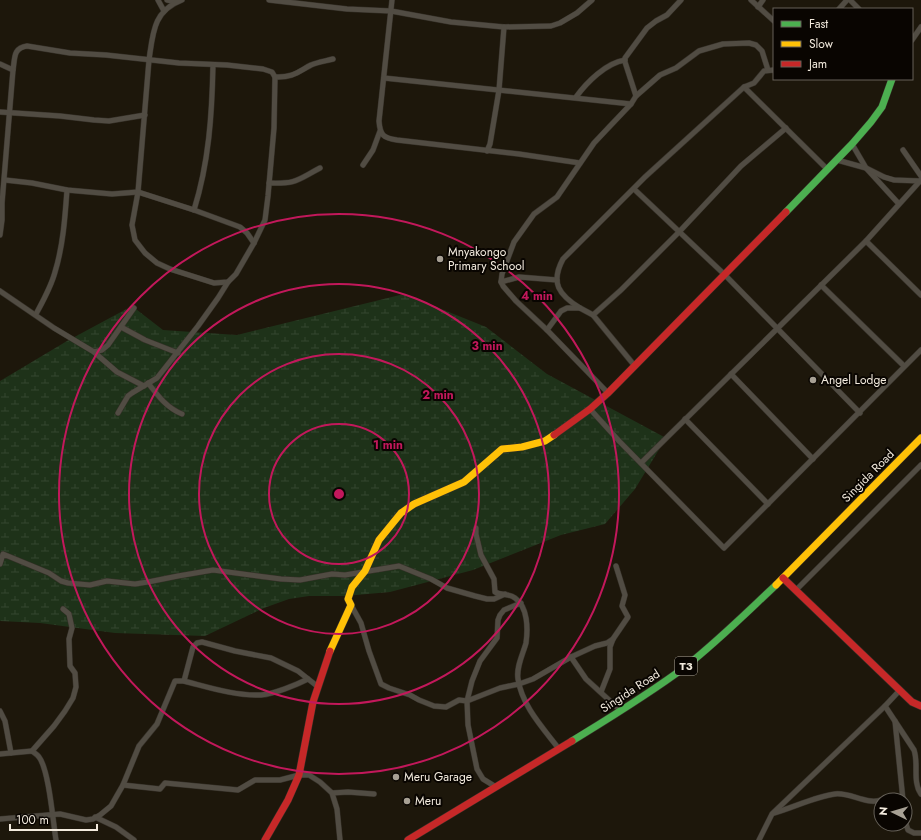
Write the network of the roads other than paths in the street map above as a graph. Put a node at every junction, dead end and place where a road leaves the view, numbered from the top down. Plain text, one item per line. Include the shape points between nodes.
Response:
1 (158, 0) edge
2 (167, 0) edge
3 (182, 0) edge
4 (269, 0) edge
5 (392, 0) edge
6 (592, 0) edge
7 (681, 0) edge
8 (751, 0) edge
9 (763, 0) edge
10 (847, 0) edge
11 (850, 0) edge
12 (176, 2) junction
13 (758, 7) junction
14 (840, 8) edge
15 (858, 8) edge
16 (164, 11) junction
17 (391, 11) junction
18 (773, 20) edge
19 (504, 27) junction
20 (921, 27) edge
21 (913, 39) edge
22 (333, 59) dead end
23 (149, 60) junction
24 (625, 60) junction
25 (0, 64) edge
26 (213, 65) junction
27 (13, 70) junction
28 (768, 70) junction
29 (773, 70) edge
30 (275, 77) junction
31 (384, 78) junction
32 (892, 80) edge
33 (744, 87) junction
34 (499, 90) junction
35 (636, 96) junction
36 (576, 97) junction
37 (631, 104) junction
38 (0, 112) edge
39 (10, 113) junction
40 (144, 115) junction
41 (786, 128) junction
42 (380, 130) junction
43 (852, 144) junction
44 (903, 150) dead end
45 (486, 151) junction
46 (837, 160) junction
47 (580, 163) junction
48 (363, 164) dead end
49 (320, 168) dead end
50 (866, 168) junction
51 (827, 169) junction
52 (921, 176) edge
53 (5, 180) junction
54 (921, 181) edge
55 (269, 183) junction
56 (634, 189) junction
57 (67, 190) junction
58 (138, 192) junction
59 (899, 204) junction
60 (194, 210) junction
61 (679, 232) junction
62 (0, 235) edge
63 (866, 241) junction
64 (254, 243) junction
65 (725, 275) junction
66 (557, 280) junction
67 (228, 282) junction
68 (501, 282) junction
69 (821, 285) junction
70 (0, 291) edge
71 (921, 295) edge
72 (134, 308) dead end
73 (580, 308) junction
74 (36, 314) junction
75 (593, 315) junction
76 (121, 327) junction
77 (778, 328) junction
78 (547, 330) junction
79 (921, 350) edge
80 (94, 352) junction
81 (178, 353) junction
82 (634, 365) junction
83 (904, 366) junction
84 (731, 374) junction
85 (146, 384) junction
86 (608, 393) junction
87 (590, 408) junction
88 (860, 413) junction
89 (118, 414) dead end
90 (182, 414) dead end
91 (685, 420) junction
92 (921, 438) edge
93 (813, 459) junction
94 (641, 463) junction
95 (921, 465) edge
96 (768, 504) junction
97 (476, 528) dead end
98 (0, 564) edge
99 (616, 566) dead end
100 (365, 571) junction
101 (783, 578) junction
102 (796, 590) junction
103 (505, 594) junction
104 (521, 603) junction
105 (351, 605) junction
106 (63, 609) dead end
107 (613, 638) junction
108 (571, 657) junction
109 (308, 679) junction
110 (184, 681) junction
111 (519, 684) junction
112 (317, 686) junction
113 (900, 690) junction
114 (601, 692) junction
115 (467, 701) junction
116 (885, 706) junction
117 (921, 706) edge
118 (0, 711) edge
119 (621, 711) junction
120 (895, 720) junction
121 (559, 749) junction
122 (32, 751) junction
123 (11, 753) junction
124 (0, 754) edge
125 (299, 775) junction
126 (123, 785) junction
127 (496, 787) junction
128 (902, 792) edge
129 (332, 793) junction
130 (374, 794) dead end
131 (921, 794) edge
132 (873, 801) edge
133 (52, 814) junction
134 (772, 814) junction
135 (95, 817) junction
136 (0, 819) edge
137 (56, 840) edge
138 (134, 840) edge
139 (265, 840) edge
140 (340, 840) edge
141 (408, 840) edge
142 (759, 840) edge

1 - 16 street
2 - 12 street
3 - 12 street
4 - 17 street via 346,9
5 - 17 street
6 - 19 street via 576,14 551,26
7 - 24 street via 670,12 647,28
8 - 13 street
9 - 13 street
10 - 14 street
11 - 15 street
12 - 16 street
13 - 18 street
16 - 23 street via 156,23
17 - 19 street via 451,22
17 - 31 street
19 - 34 street
20 - 21 street
22 - 30 street via 310,66 294,76
23 - 26 street
23 - 27 street via 70,53 27,46 20,47 15,52
23 - 40 street
24 - 35 street
24 - 36 street via 614,62 606,68 586,84
25 - 27 street
26 - 30 street via 263,69 272,72
26 - 60 street via 206,166
27 - 39 street
28 - 29 street
28 - 33 street via 764,71 754,84
28 - 35 street via 762,51 756,45 723,44 699,51 676,68 660,75
30 - 55 street
31 - 34 street
31 - 42 street
32 - 43 main road via 882,107
33 - 41 street
33 - 56 street
34 - 36 street
34 - 45 street via 490,144
35 - 37 street
36 - 37 street
37 - 47 street via 594,142
38 - 39 street
39 - 40 street via 109,121
39 - 53 street
40 - 58 street
41 - 51 street
41 - 61 street via 740,166
42 - 45 street via 390,139
42 - 48 street via 373,150
43 - 46 main road
43 - 50 street
44 - 52 street
45 - 47 street
46 - 50 street
46 - 51 main road
47 - 68 street via 558,197 534,214 514,242
49 - 55 street via 292,183
50 - 54 street via 894,180
50 - 59 street
51 - 65 main road
53 - 57 street
53 - 62 street
54 - 59 street
55 - 64 street via 265,220
56 - 61 street
56 - 66 street via 563,259
57 - 58 street via 112,194
57 - 74 street via 63,236 56,272
58 - 60 street
58 - 67 street via 132,225 135,240 145,253 170,269 214,283
59 - 63 street
60 - 64 street via 240,227
61 - 65 street
61 - 75 street
63 - 69 street
63 - 71 street
64 - 67 street via 236,274
65 - 77 street
65 - 82 main road
66 - 68 street via 519,277
66 - 73 street via 563,294
67 - 81 street
68 - 78 street via 516,301
69 - 77 street
69 - 83 street
70 - 74 street
72 - 76 street
73 - 75 street
73 - 78 street via 567,308 562,311
74 - 80 street
75 - 82 street
76 - 80 street via 108,345
76 - 81 street via 144,340
77 - 84 street
77 - 88 street
78 - 86 street
79 - 83 street
80 - 85 street via 117,372
81 - 85 street via 158,378
82 - 86 main road
83 - 88 street
84 - 91 street
84 - 93 street
85 - 89 street via 128,396
85 - 90 street via 163,402
86 - 87 main road
87 - 94 street
87 - 100 main road via 545,441 502,449 464,482 414,504 401,513 379,540
88 - 93 street
91 - 94 street
91 - 96 street
92 - 101 main road, Singida Road / T3
93 - 96 street
94 - 96 street via 724,548
95 - 102 street
97 - 103 street via 481,555 494,578 495,592
98 - 100 street via 3,554 68,583 90,585 107,582 148,582 213,570 300,580
99 - 107 street via 625,595 622,606 628,617
100 - 103 street via 403,566 447,588 475,596 494,599
100 - 105 main road via 352,587 348,599
101 - 102 main road
101 - 119 main road, Singida Road / T3 via 712,645 658,687
102 - 113 main road
103 - 104 street via 512,595
104 - 111 street via 527,626 526,642 518,672
104 - 115 street via 508,608 500,615 497,638 480,661
105 - 112 main road
105 - 115 street via 361,622 381,684 434,706 446,707 459,700
106 - 122 street via 69,614 72,628 70,666 75,673 76,687 65,711
107 - 108 street
107 - 114 street via 610,647 610,669
108 - 111 street via 533,679
108 - 114 street via 586,679
109 - 110 street via 262,695 243,694
109 - 110 street via 293,668 270,658 202,642 196,643 193,647
109 - 112 street
110 - 126 street via 175,681 157,724 139,746
111 - 115 street via 500,688
111 - 121 street via 530,710
112 - 125 main road
113 - 116 street
113 - 117 main road via 912,702
114 - 119 street
115 - 127 street via 468,725 477,769 483,779
116 - 120 street
116 - 134 street
118 - 123 street via 5,721
119 - 121 main road, Singida Road / T3
120 - 128 street
120 - 131 street via 915,754 917,786
121 - 127 main road, Singida Road / T3
122 - 123 street
122 - 133 street via 38,756 44,768
123 - 124 street
125 - 126 street via 280,780 255,780 238,790 165,783 160,789
125 - 129 street via 313,777
125 - 139 main road
126 - 135 street via 111,806
127 - 141 main road, Singida Road / T3
129 - 130 street
129 - 140 street via 337,809
132 - 134 street via 834,794
133 - 135 street via 86,820
133 - 136 street
133 - 137 street
134 - 142 street
135 - 138 street via 116,827

